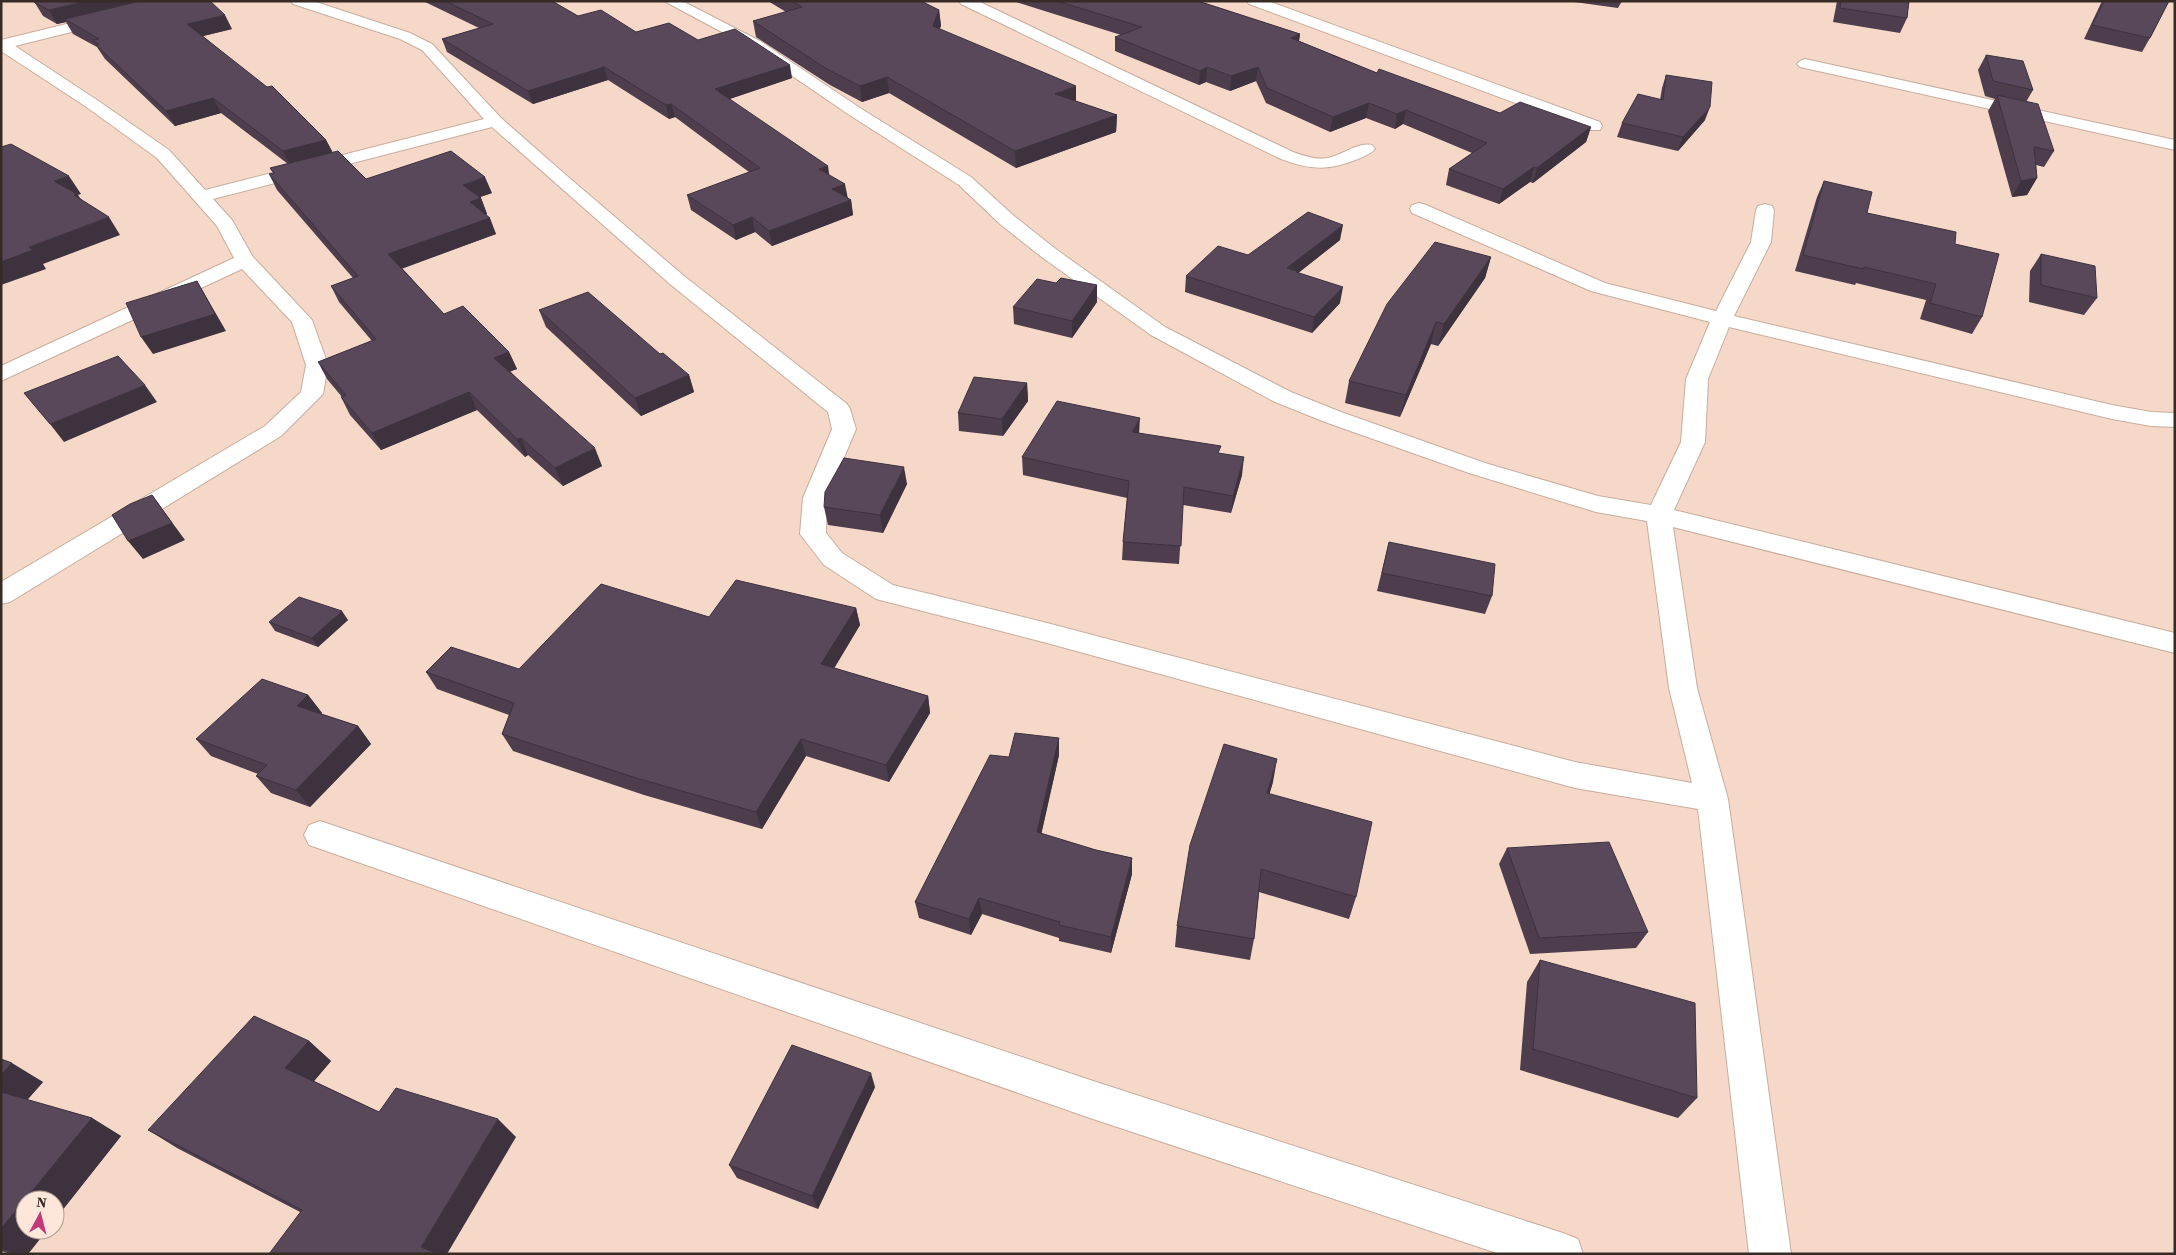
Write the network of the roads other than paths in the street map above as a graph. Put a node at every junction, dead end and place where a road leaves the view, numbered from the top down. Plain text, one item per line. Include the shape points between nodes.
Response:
1 (179, 1) edge
2 (298, 1) edge
3 (671, 1) edge
4 (966, 1) edge
5 (1254, 1) edge
6 (2, 44) edge
7 (1805, 64) dead end
8 (495, 121) junction
9 (1594, 126) dead end
10 (2175, 145) edge
11 (1366, 149) dead end
12 (201, 196) junction
13 (1419, 209) dead end
14 (1765, 210) dead end
15 (245, 260) junction
16 (1722, 319) junction
17 (1, 374) edge
18 (2175, 420) edge
19 (1659, 515) junction
20 (1, 595) edge
21 (2175, 643) edge
22 (1712, 799) junction
23 (320, 835) dead end
24 (1563, 1254) edge
25 (1770, 1254) edge

1 - 6 street
2 - 8 street via 405,36 427,47
3 - 19 street via 755,44 965,181 1007,220 1057,259 1158,331 1282,397 1478,468 1596,504
4 - 11 street via 1272,150 1311,165 1336,162
5 - 9 street
6 - 12 street via 163,154
7 - 10 street
8 - 12 street
8 - 22 street via 677,280 839,409 844,429 815,498 813,534 833,559 885,592 1575,775
12 - 15 street via 225,224
13 - 16 street via 1598,287
14 - 16 street via 1761,242
15 - 17 street
15 - 20 street via 302,320 317,365 312,394 273,431
16 - 18 street via 2112,412
16 - 19 street via 1697,379 1693,442
19 - 21 street
19 - 22 street via 1683,688
22 - 25 street
23 - 24 street via 1090,1100

